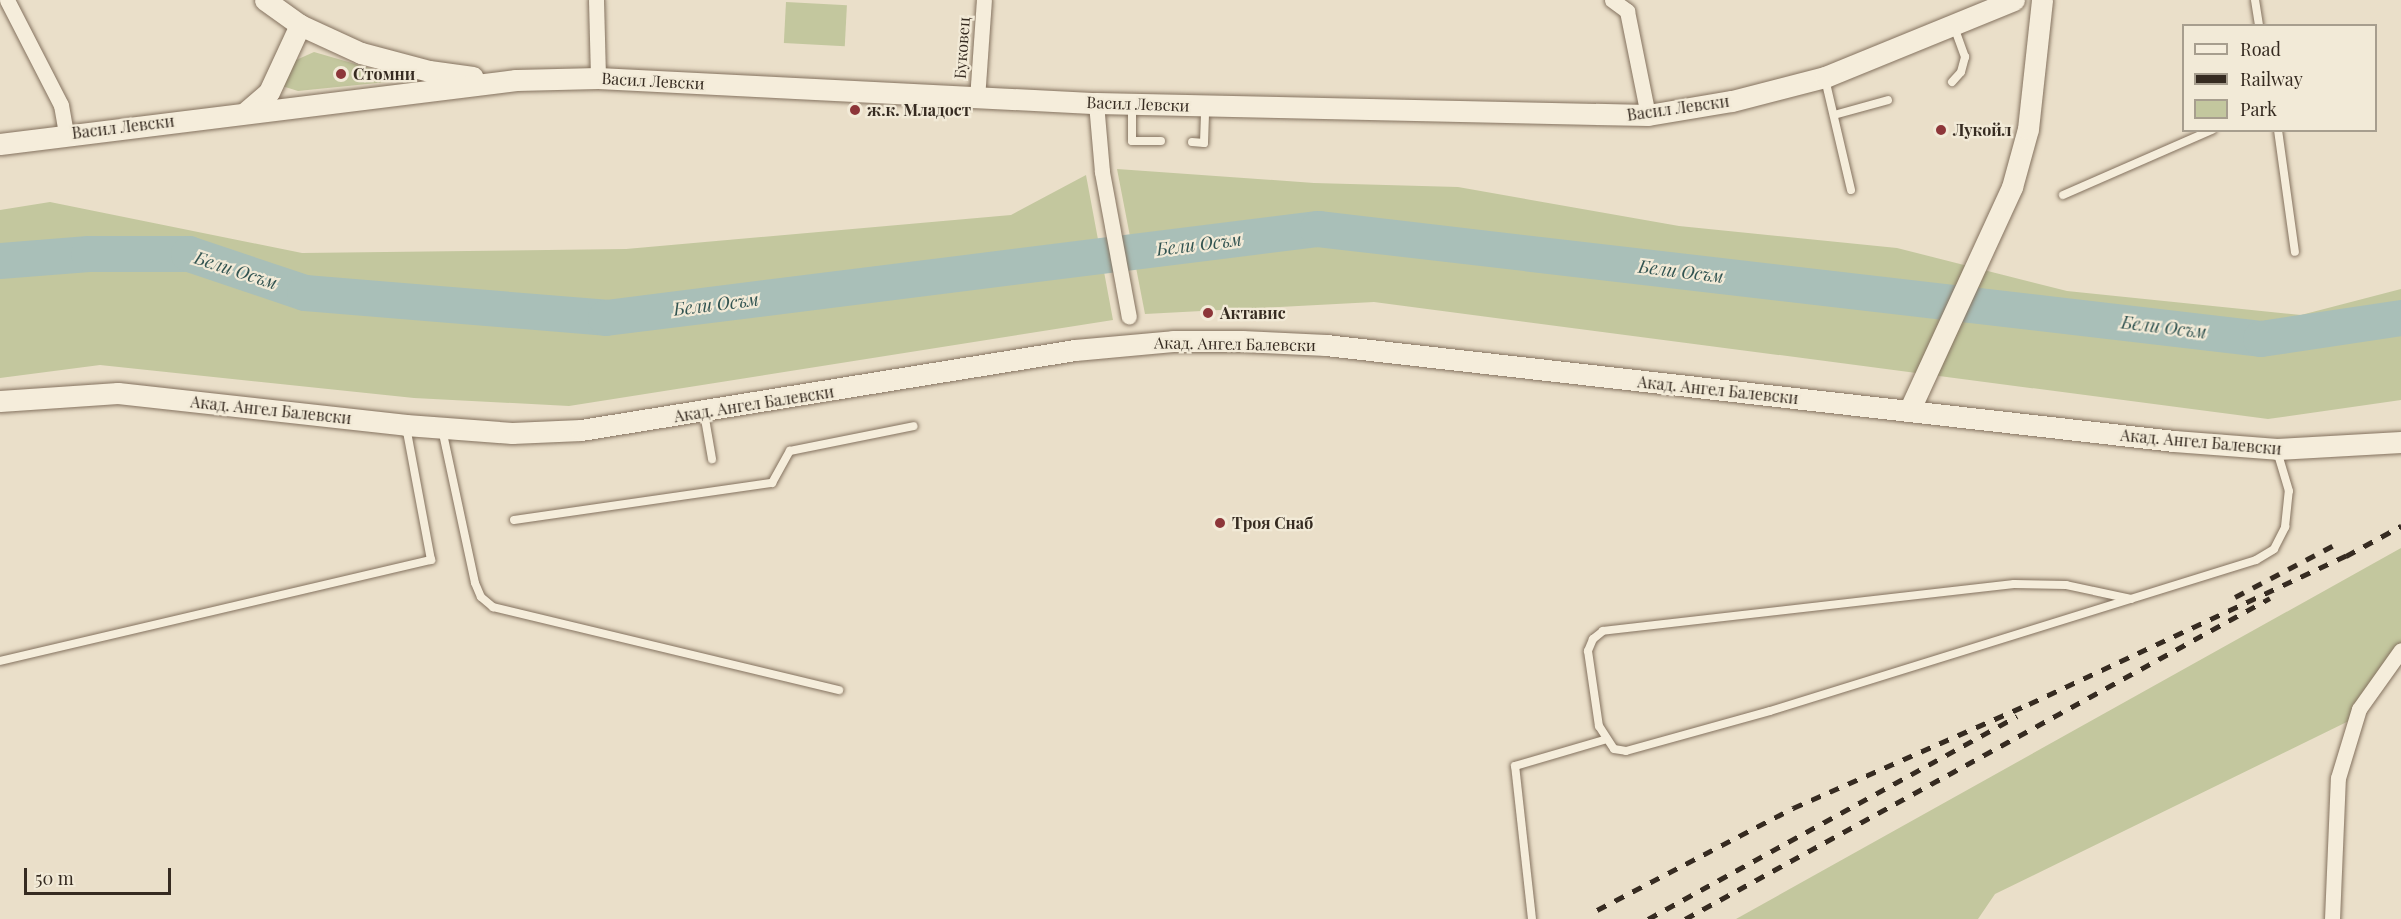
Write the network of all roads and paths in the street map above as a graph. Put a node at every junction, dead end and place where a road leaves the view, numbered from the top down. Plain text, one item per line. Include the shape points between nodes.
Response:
1 (7, 0) edge
2 (265, 0) edge
3 (596, 0) edge
4 (984, 0) edge
5 (1612, 0) edge
6 (2014, 0) edge
7 (2042, 0) edge
8 (2255, 0) edge
9 (1629, 5) edge
10 (2259, 24) edge
11 (300, 25) junction
12 (1953, 26) junction
13 (1825, 77) junction
14 (598, 78) junction
15 (516, 80) junction
16 (1952, 82) dead end
17 (977, 99) junction
18 (1888, 100) dead end
19 (1096, 103) junction
20 (1132, 104) junction
21 (1205, 106) junction
22 (246, 111) junction
23 (1648, 115) junction
24 (1834, 115) junction
25 (2207, 132) edge
26 (2278, 132) edge
27 (66, 134) junction
28 (1161, 141) dead end
29 (1192, 142) dead end
30 (0, 144) edge
31 (1851, 190) dead end
32 (2063, 195) dead end
33 (2295, 252) dead end
34 (1129, 317) dead end
35 (0, 401) edge
36 (1910, 411) junction
37 (704, 412) junction
38 (406, 424) junction
39 (914, 426) dead end
40 (442, 427) junction
41 (2401, 442) edge
42 (2277, 449) junction
43 (711, 459) dead end
44 (715, 484) dead end
45 (716, 493) junction
46 (514, 520) dead end
47 (2131, 599) junction
48 (2401, 650) edge
49 (0, 661) edge
50 (839, 690) dead end
51 (1604, 740) junction
52 (1532, 919) edge
53 (2332, 919) edge

1 - 27 street via 61,105
2 - 11 street
3 - 14 street
4 - 17 street, Буковец
5 - 9 street
6 - 12 street, Васил Левски
7 - 36 street via 2032,100 2021,158 1984,252
8 - 10 lane
9 - 23 street
11 - 15 street via 334,43 403,65
11 - 22 street via 269,92
12 - 13 street, Васил Левски
12 - 16 lane via 1965,57 1961,72
13 - 23 street, Васил Левски via 1732,101
13 - 24 lane
14 - 15 street, Васил Левски
14 - 17 street, Васил Левски
15 - 22 street, Васил Левски
17 - 19 street, Васил Левски
18 - 24 lane
19 - 20 street, Васил Левски
19 - 34 street via 1102,172
20 - 21 street, Васил Левски
20 - 28 lane via 1132,141
21 - 23 street, Васил Левски
21 - 29 lane via 1204,143
22 - 27 street, Васил Левски
24 - 31 lane
25 - 32 lane
26 - 33 lane
27 - 30 street, Васил Левски
35 - 38 street, Акад. Ангел Балевски via 118,393
36 - 37 street, Акад. Ангел Балевски via 1326,345 1173,341 1075,350
36 - 42 street, Акад. Ангел Балевски
37 - 40 street, Акад. Ангел Балевски via 581,430 512,433
37 - 43 lane
38 - 40 street, Акад. Ангел Балевски
38 - 49 lane via 431,560
39 - 45 lane via 790,451 772,483
40 - 50 lane via 475,583 481,597 493,608
41 - 42 street, Акад. Ангел Балевски
42 - 47 lane via 2289,491 2285,527 2274,549 2256,560
44 - 45 lane
45 - 46 lane
47 - 51 lane via 1701,732 1626,751 1614,749
47 - 51 lane via 2066,585 2014,584 1603,631 1593,639 1588,651
48 - 53 street via 2359,710 2338,778
51 - 52 lane via 1515,766

